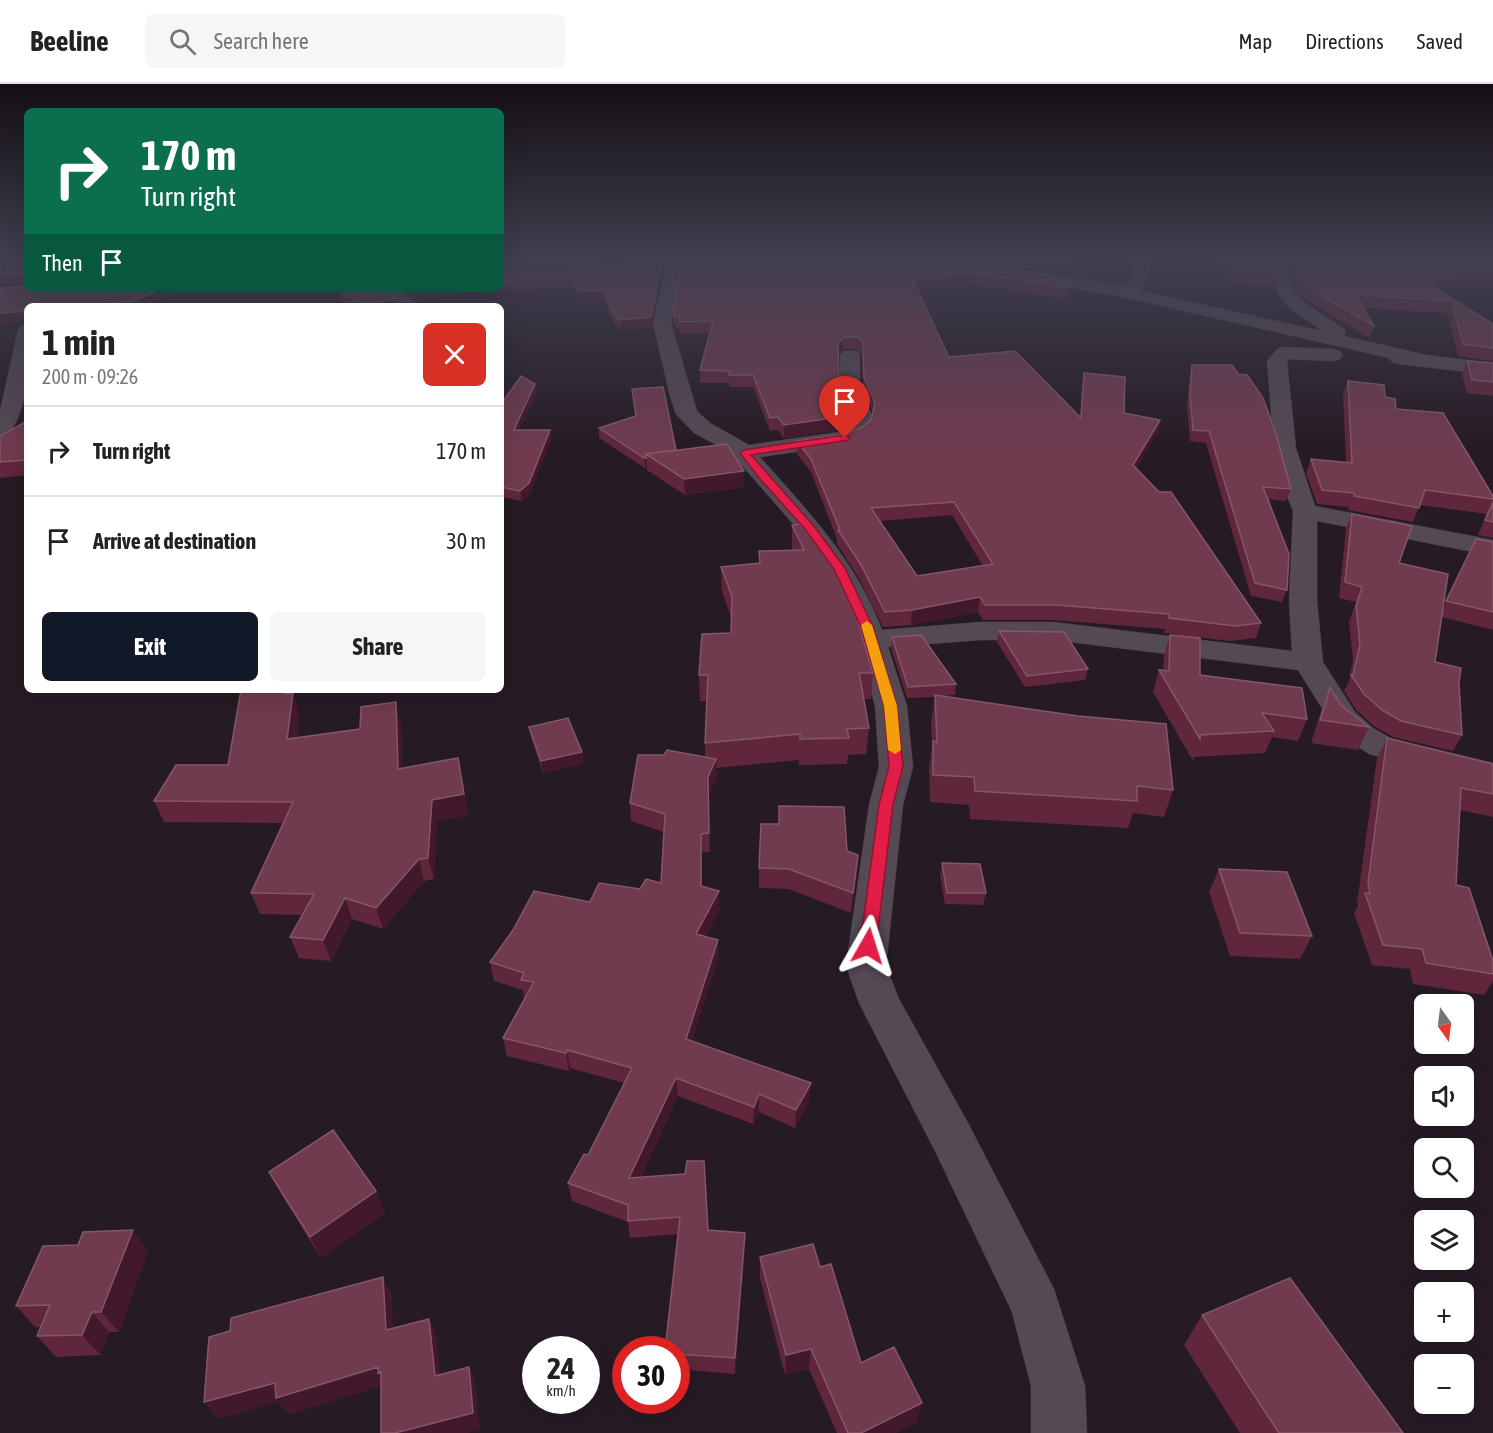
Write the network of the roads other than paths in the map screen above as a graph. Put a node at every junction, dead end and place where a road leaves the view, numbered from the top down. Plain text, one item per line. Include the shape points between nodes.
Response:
1 (662, 322) edge
2 (1254, 322) edge
3 (1322, 322) edge
4 (24, 345) edge
5 (1356, 345) junction
6 (850, 355) dead end
7 (1420, 359) junction
8 (1493, 369) edge
9 (0, 431) edge
10 (744, 453) junction
11 (1305, 511) junction
12 (1493, 548) edge
13 (871, 639) junction
14 (1308, 662) junction
15 (1493, 774) edge
16 (1059, 1433) edge

1 - 10 street via 687,414 702,428
2 - 5 street
3 - 5 street
4 - 9 street via 10,415
5 - 7 street
6 - 10 street via 851,393 861,416 861,428 845,438
7 - 8 street
7 - 11 street via 1281,355 1277,361 1285,448
10 - 13 street via 840,568
11 - 12 street
11 - 14 street via 1303,601
13 - 14 street via 1053,630
13 - 16 street via 891,706 896,766 886,805 866,966 880,1003 1036,1307 1058,1386
14 - 15 street via 1344,719 1381,747

